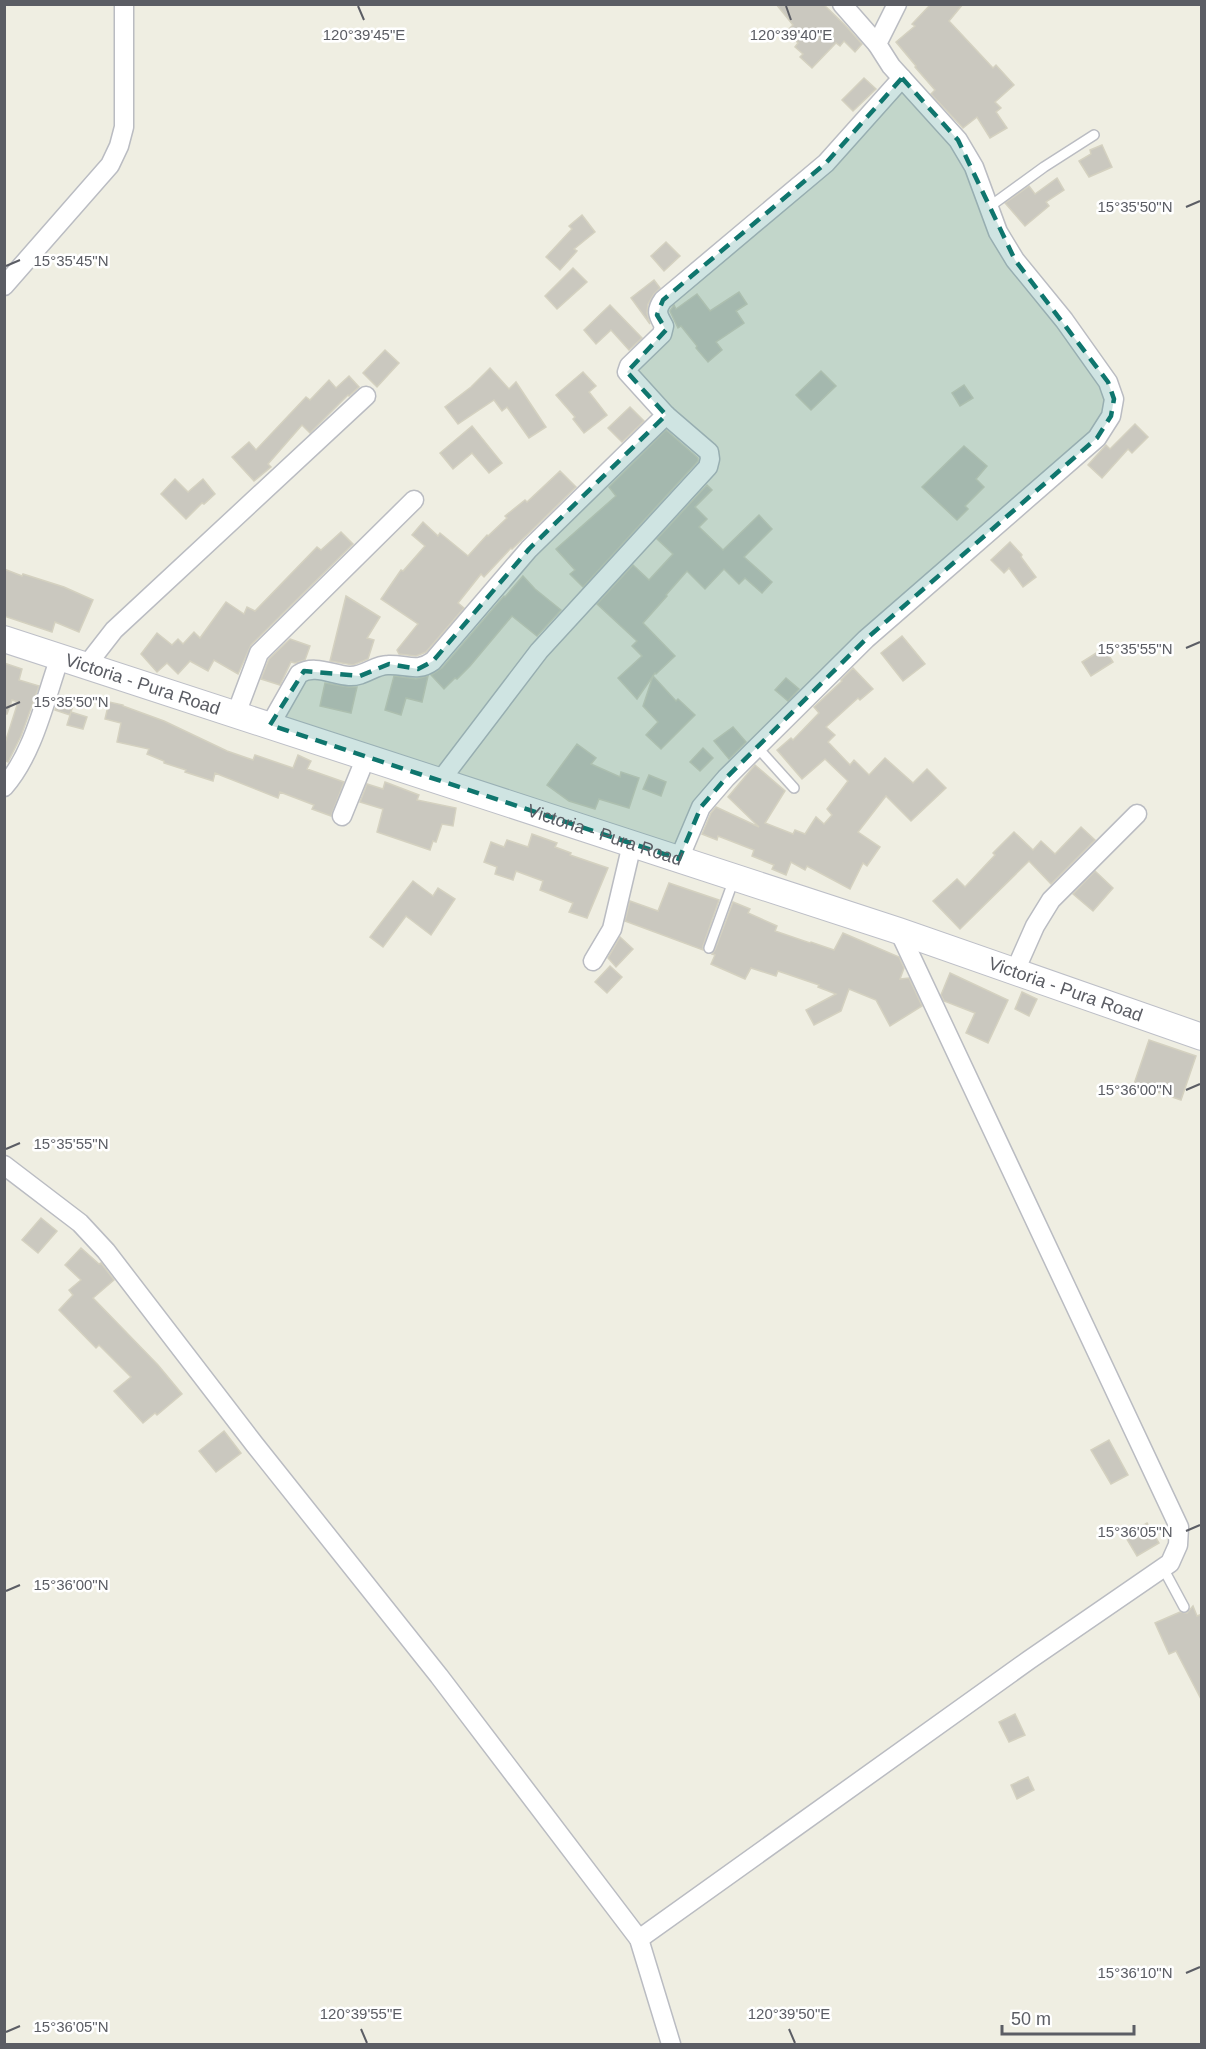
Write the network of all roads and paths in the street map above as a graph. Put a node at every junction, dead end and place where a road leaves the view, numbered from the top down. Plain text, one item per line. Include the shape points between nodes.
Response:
1 (124, 4) edge
2 (842, 4) edge
3 (897, 4) edge
4 (877, 44) junction
5 (902, 78) junction
6 (1094, 135) dead end
7 (989, 207) junction
8 (4, 286) edge
9 (366, 396) dead end
10 (666, 415) junction
11 (414, 500) dead end
12 (4, 639) edge
13 (60, 657) junction
14 (86, 666) junction
15 (236, 714) junction
16 (270, 725) junction
17 (758, 747) junction
18 (366, 757) junction
19 (440, 781) junction
20 (4, 787) edge
21 (794, 788) dead end
22 (1137, 814) dead end
23 (342, 816) dead end
24 (632, 844) junction
25 (679, 859) junction
26 (735, 877) junction
27 (899, 931) junction
28 (709, 948) dead end
29 (593, 961) dead end
30 (1015, 971) junction
31 (1202, 1037) edge
32 (4, 1165) edge
33 (1163, 1568) junction
34 (1184, 1607) dead end
35 (639, 1939) junction
36 (671, 2044) edge

1 - 8 street via 124,127 119,146 95,184
2 - 4 street
3 - 4 street
4 - 5 street
5 - 7 street via 958,140 974,167
5 - 10 street via 826,163 657,308 664,326 662,334 628,366 627,372
6 - 7 lane
7 - 17 street via 1015,260 1108,382 1114,399 1111,416 1097,438 866,639
9 - 14 street via 114,630
10 - 16 street via 529,549 433,661 418,669 389,664 360,676 304,671
10 - 19 street via 709,452 708,467 539,651
11 - 15 street via 258,653
12 - 13 main road, Victoria - Pura Road
13 - 14 main road, Victoria - Pura Road
13 - 20 street via 29,747
14 - 15 main road, Victoria - Pura Road
15 - 16 main road, Victoria - Pura Road
16 - 18 main road, Victoria - Pura Road
17 - 21 lane
17 - 25 street via 701,807
18 - 19 main road, Victoria - Pura Road
18 - 23 street
19 - 24 main road, Victoria - Pura Road
22 - 30 street via 1051,900
24 - 25 main road, Victoria - Pura Road
24 - 29 street via 612,929
25 - 26 main road, Victoria - Pura Road
26 - 27 main road, Victoria - Pura Road
26 - 28 lane
27 - 30 main road, Victoria - Pura Road
27 - 33 street via 1179,1527 1178,1545 1170,1563
30 - 31 main road, Victoria - Pura Road
32 - 35 street via 80,1223 106,1251
33 - 34 lane
33 - 35 street
35 - 36 street

